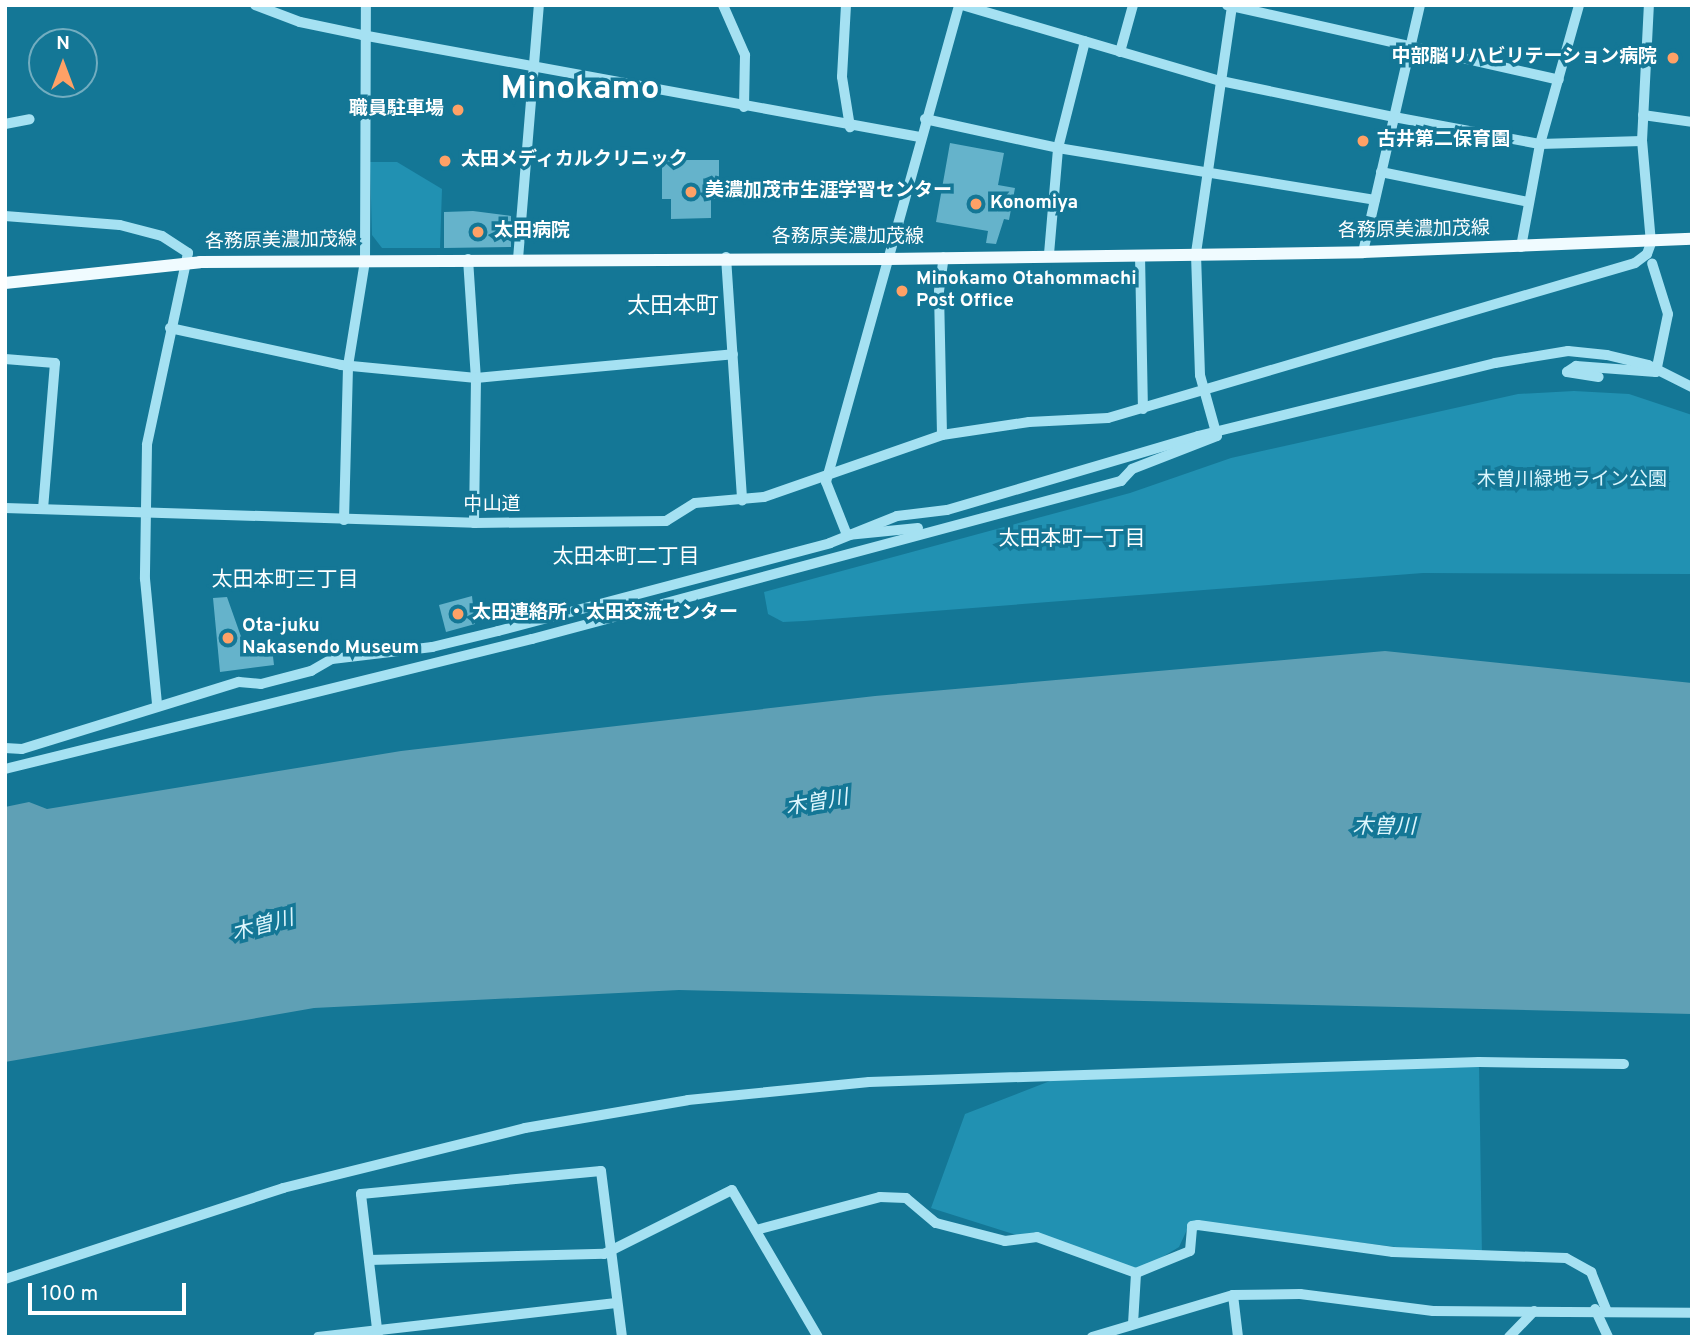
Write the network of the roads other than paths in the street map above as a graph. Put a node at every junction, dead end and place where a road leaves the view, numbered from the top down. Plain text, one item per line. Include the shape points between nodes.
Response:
1 (255, 5) edge
2 (366, 5) edge
3 (539, 5) edge
4 (723, 5) edge
5 (846, 5) edge
6 (960, 5) edge
7 (1133, 5) edge
8 (1420, 5) edge
9 (1578, 5) edge
10 (1649, 5) edge
11 (1230, 6) edge
12 (362, 35) junction
13 (1085, 41) junction
14 (1411, 46) junction
15 (1121, 52) junction
16 (533, 67) junction
17 (1559, 80) junction
18 (1221, 81) junction
19 (744, 107) junction
20 (1643, 115) junction
21 (1394, 117) junction
22 (925, 119) junction
23 (30, 120) dead end
24 (1692, 122) edge
25 (5, 124) edge
26 (850, 127) junction
27 (920, 137) junction
28 (1642, 141) junction
29 (1540, 144) junction
30 (1058, 148) junction
31 (1208, 170) junction
32 (1381, 172) junction
33 (1375, 200) junction
34 (1529, 202) junction
35 (5, 216) edge
36 (1692, 239) edge
37 (1651, 243) junction
38 (1521, 247) junction
39 (1363, 252) junction
40 (1196, 253) junction
41 (1049, 254) junction
42 (1140, 255) junction
43 (726, 257) junction
44 (944, 257) junction
45 (468, 259) junction
46 (518, 259) junction
47 (888, 259) junction
48 (365, 261) junction
49 (188, 263) junction
50 (1652, 263) dead end
51 (5, 283) edge
52 (170, 328) junction
53 (733, 354) junction
54 (5, 359) edge
55 (348, 366) junction
56 (1656, 372) junction
57 (1599, 377) dead end
58 (476, 378) junction
59 (1204, 387) junction
60 (1692, 387) edge
61 (1143, 409) junction
62 (942, 435) junction
63 (1217, 436) junction
64 (828, 474) junction
65 (742, 500) junction
66 (5, 508) edge
67 (43, 509) junction
68 (146, 514) junction
69 (344, 520) junction
70 (474, 523) junction
71 (928, 531) junction
72 (847, 535) junction
73 (157, 704) junction
74 (5, 748) edge
75 (5, 769) edge
76 (1624, 1064) dead end
77 (756, 1230) junction
78 (611, 1249) junction
79 (369, 1260) junction
80 (1136, 1273) junction
81 (5, 1279) edge
82 (1234, 1295) junction
83 (616, 1303) junction
84 (1600, 1309) junction
85 (1534, 1311) junction
86 (1692, 1313) edge
87 (1133, 1324) junction
88 (377, 1333) edge
89 (318, 1337) edge
90 (622, 1337) edge
91 (818, 1337) edge
92 (1092, 1337) edge
93 (1238, 1337) edge
94 (1509, 1337) edge
95 (1608, 1337) edge

1 - 12 street via 300,22
2 - 12 street
3 - 16 street
4 - 19 street via 745,55
5 - 26 street via 842,77
6 - 13 street
6 - 22 street
7 - 15 street
8 - 14 street
9 - 17 street
10 - 20 street
11 - 14 street
11 - 18 street
12 - 16 street
12 - 48 street
13 - 15 street
13 - 30 street
14 - 17 street
14 - 21 street
15 - 18 street
16 - 19 street
16 - 46 street
17 - 29 street
18 - 21 street
18 - 31 street
19 - 26 street
20 - 24 street
20 - 28 street
21 - 29 street
21 - 32 street
22 - 27 street
22 - 30 street
23 - 25 street via 19,126
26 - 27 street
27 - 47 street
28 - 29 street
28 - 37 street
29 - 34 street
30 - 31 street
30 - 41 street
31 - 33 street
31 - 40 street
32 - 33 street
32 - 34 street
33 - 39 street
34 - 38 street
35 - 49 street via 76,218 131,228 162,236 188,253
36 - 37 main road, 各務原美濃加茂線
37 - 38 main road, 各務原美濃加茂線
37 - 59 street, 中山道 via 1647,254 1635,263
38 - 39 main road, 各務原美濃加茂線
39 - 40 main road, 各務原美濃加茂線
40 - 42 main road, 各務原美濃加茂線
40 - 59 street
41 - 42 main road, 各務原美濃加茂線
41 - 44 main road, 各務原美濃加茂線
42 - 61 street
43 - 46 main road, 各務原美濃加茂線
43 - 47 main road, 各務原美濃加茂線
43 - 53 street
44 - 47 main road, 各務原美濃加茂線
44 - 62 street via 939,291
45 - 46 main road, 各務原美濃加茂線
45 - 48 main road, 各務原美濃加茂線
45 - 58 street
47 - 64 street
48 - 49 main road, 各務原美濃加茂線
48 - 55 street
49 - 51 main road, 各務原美濃加茂線
49 - 52 street
50 - 56 street via 1667,302 1668,327
52 - 55 street
52 - 68 street via 149,425
53 - 58 street
53 - 65 street
54 - 67 street via 55,363
55 - 58 street
55 - 69 street
56 - 57 street via 1576,366 1567,372
56 - 60 street
56 - 63 street via 1607,355 1567,351 1495,363
58 - 70 street
59 - 61 street, 中山道
59 - 63 street
61 - 62 street, 中山道 via 1108,418 1029,422
62 - 64 street, 中山道
63 - 71 street via 1132,469 1121,481
63 - 72 street via 1198,436 947,510 897,516
64 - 65 street, 中山道
64 - 72 street
65 - 70 street, 中山道 via 695,503 659,522
66 - 67 street, 中山道
67 - 68 street, 中山道
68 - 69 street, 中山道
68 - 73 street via 145,579
69 - 70 street, 中山道
71 - 72 street
71 - 75 street via 532,639
72 - 73 street via 498,631 432,647 332,659 261,684 239,682
73 - 74 street via 22,750
76 - 81 street via 1479,1062 869,1082 688,1100 525,1128 284,1188
77 - 78 street via 732,1190
77 - 80 street via 880,1197 906,1198 936,1223 1005,1241 1037,1237
77 - 91 street
78 - 79 street via 604,1254
78 - 79 street via 601,1171 361,1194
78 - 83 street
79 - 88 street
80 - 84 street via 1190,1251 1192,1226 1198,1225 1393,1252 1566,1258 1591,1272
80 - 87 street
82 - 85 street via 1300,1294 1433,1311
82 - 87 street
82 - 93 street
83 - 88 street
83 - 90 street
84 - 85 street
84 - 86 street
84 - 95 street
85 - 94 street
87 - 92 street
88 - 89 street

